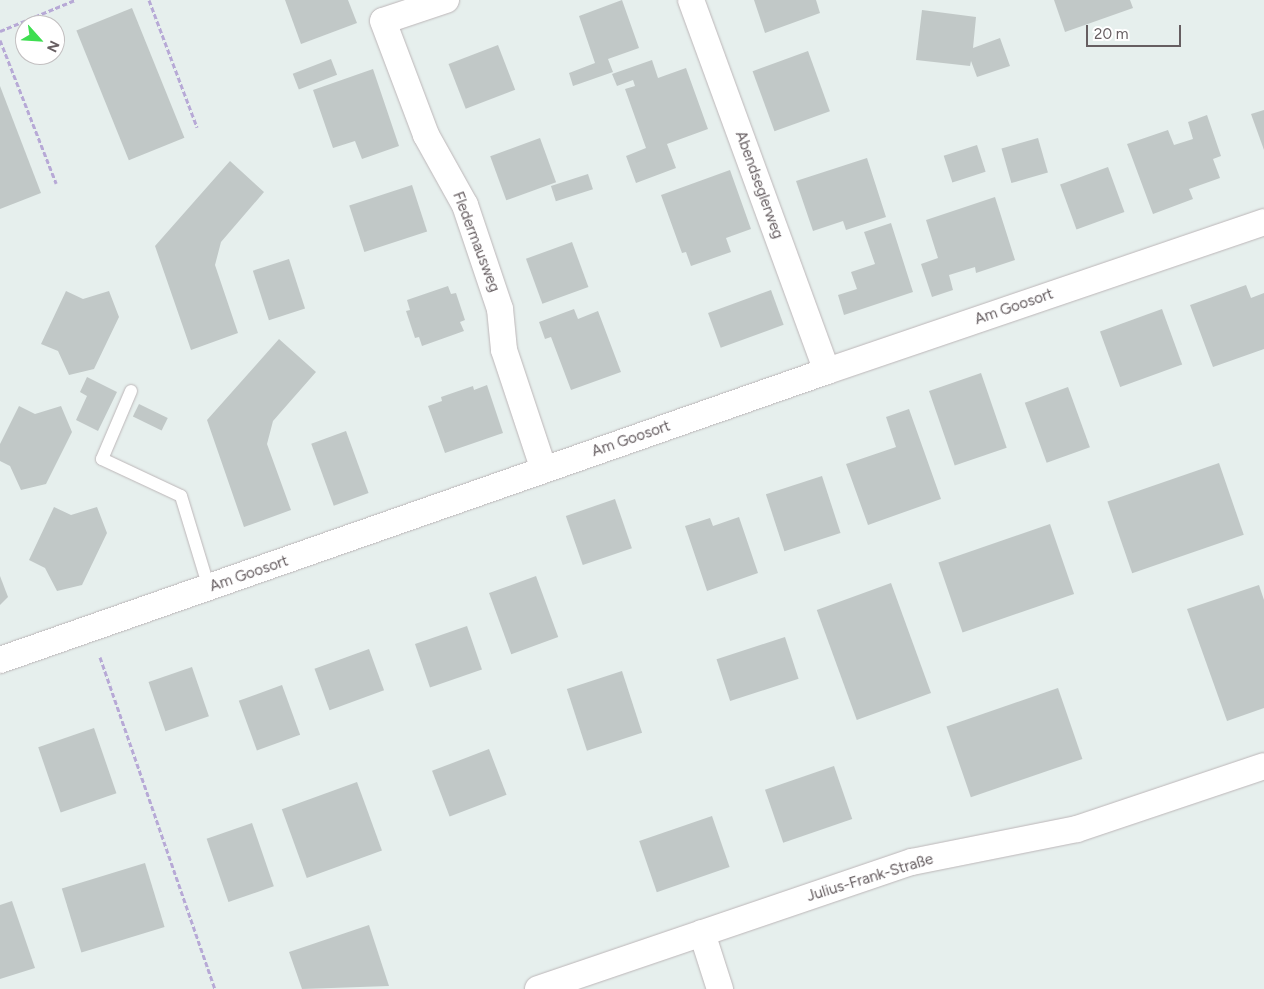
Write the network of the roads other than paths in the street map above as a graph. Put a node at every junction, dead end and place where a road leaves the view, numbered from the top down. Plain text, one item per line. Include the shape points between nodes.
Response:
1 (446, 0) edge
2 (691, 0) edge
3 (379, 11) edge
4 (1264, 222) edge
5 (827, 371) junction
6 (131, 391) dead end
7 (544, 470) junction
8 (210, 588) junction
9 (0, 660) edge
10 (1264, 766) edge
11 (702, 933) junction
12 (538, 989) edge
13 (720, 989) edge

1 - 3 street, Fledermausweg
2 - 5 street, Abendseglerweg
3 - 7 street, Fledermausweg via 426,135 465,204 500,308 504,350
4 - 5 street, Am Goosort
5 - 7 street, Am Goosort
6 - 8 lane via 102,458 181,496
7 - 8 street, Am Goosort
8 - 9 street, Am Goosort
10 - 11 street, Julius-Frank-Straße via 1077,829 912,862
11 - 12 street, Julius-Frank-Straße
11 - 13 street

